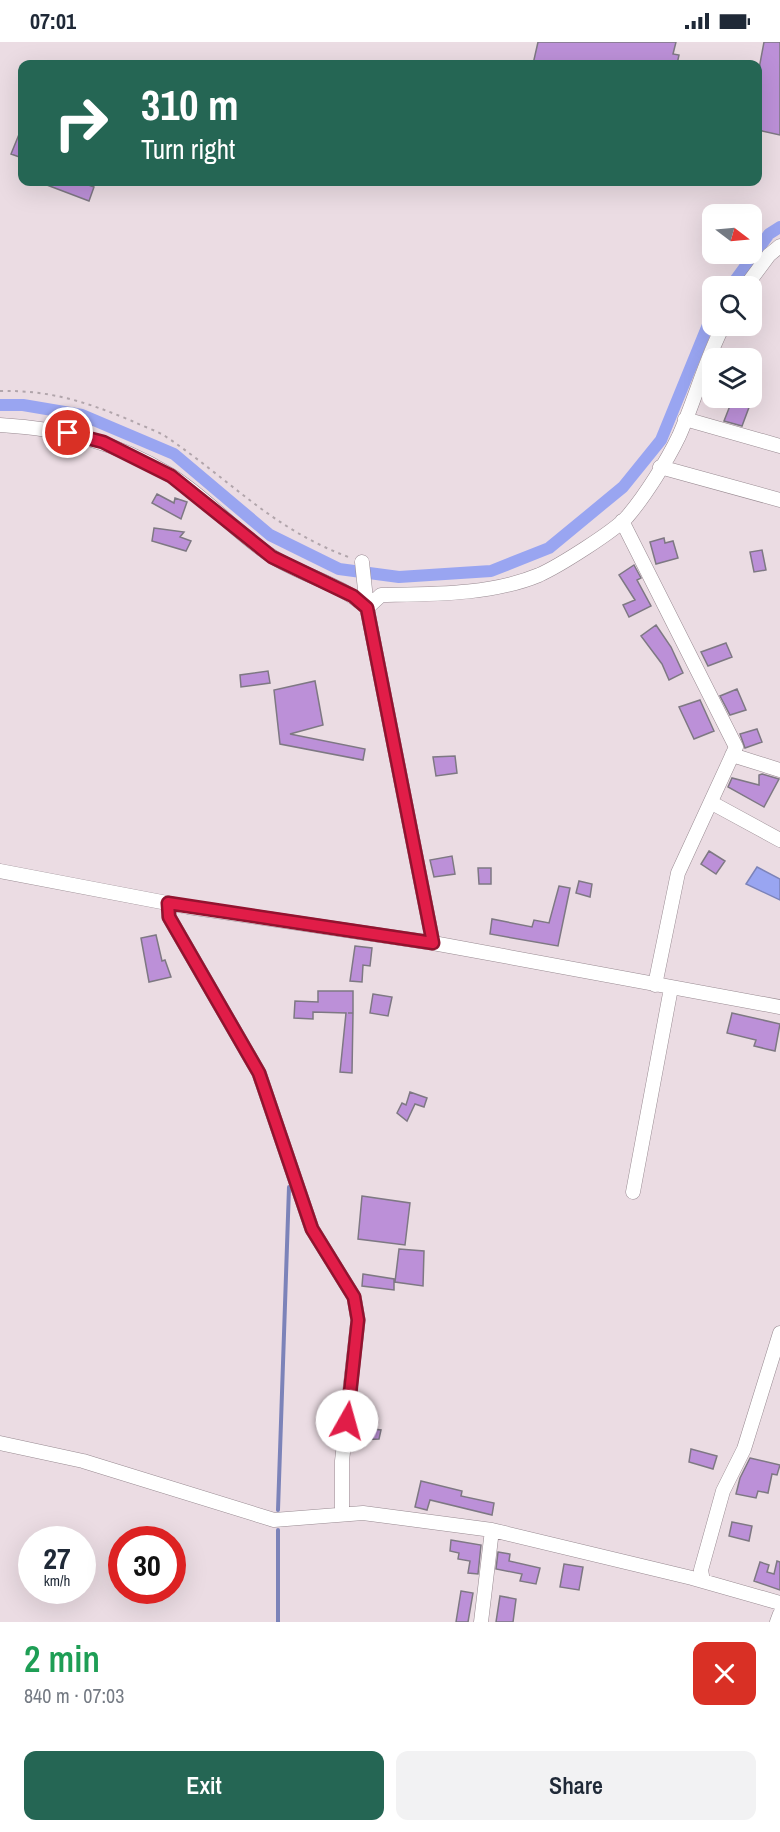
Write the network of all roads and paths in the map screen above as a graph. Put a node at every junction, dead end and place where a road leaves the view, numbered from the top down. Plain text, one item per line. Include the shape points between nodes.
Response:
1 (780, 246) edge
2 (754, 276) edge
3 (718, 336) edge
4 (0, 391) edge
5 (685, 419) junction
6 (0, 425) edge
7 (780, 446) edge
8 (660, 467) junction
9 (780, 500) edge
10 (622, 521) junction
11 (362, 562) joint
12 (367, 608) junction
13 (732, 755) junction
14 (780, 769) edge
15 (712, 803) junction
16 (780, 840) edge
17 (0, 871) edge
18 (168, 903) junction
19 (433, 943) junction
20 (655, 985) junction
21 (670, 988) junction
22 (780, 1007) edge
23 (633, 1192) dead end
24 (780, 1333) edge
25 (0, 1443) edge
26 (342, 1513) junction
27 (492, 1530) junction
28 (703, 1581) junction
29 (780, 1603) edge
30 (780, 1614) edge
31 (481, 1622) edge
32 (777, 1622) edge

1 - 2 street
3 - 5 street
4 - 11 path via 34,390 83,401 164,435 299,536
5 - 7 street
5 - 8 street
6 - 12 street via 50,428 103,442 171,476 272,557 353,596
8 - 9 street
8 - 10 street
10 - 12 street via 540,574 497,587 381,595
10 - 13 street via 736,747
11 - 12 street
12 - 19 street
13 - 14 street
13 - 15 street
15 - 16 street
15 - 20 street via 678,873
17 - 18 street
18 - 19 street
18 - 26 street via 169,917 259,1073 312,1229 354,1297 358,1320 342,1461
19 - 20 street
20 - 21 street
21 - 22 street
21 - 23 street
24 - 28 street via 744,1449 723,1491 701,1570
25 - 26 street via 83,1461 274,1520
26 - 27 street
27 - 28 street
27 - 31 street
28 - 29 street
30 - 32 street

